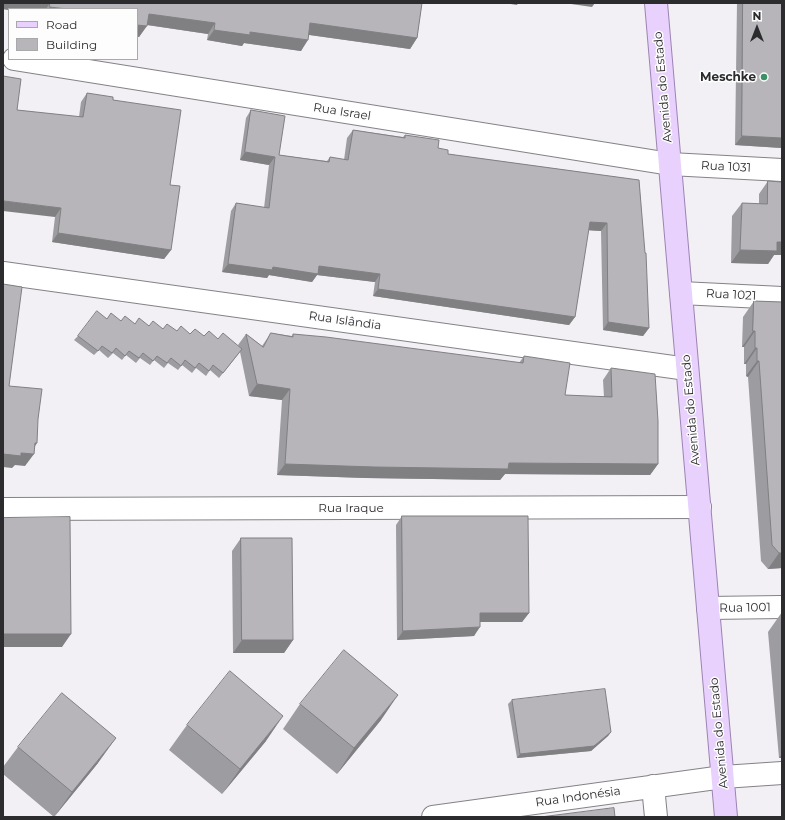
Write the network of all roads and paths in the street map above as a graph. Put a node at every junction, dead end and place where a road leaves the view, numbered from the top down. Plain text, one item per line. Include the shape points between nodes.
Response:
1 (656, 3) edge
2 (20, 60) edge
3 (670, 164) junction
4 (782, 170) edge
5 (3, 273) edge
6 (681, 293) junction
7 (782, 298) edge
8 (687, 369) junction
9 (700, 507) junction
10 (3, 509) edge
11 (782, 607) edge
12 (708, 608) junction
13 (782, 773) edge
14 (723, 777) junction
15 (653, 786) junction
16 (433, 817) edge
17 (656, 817) edge
18 (726, 817) edge

1 - 3 main road, Avenida do Estado
2 - 3 street, Rua Israel
3 - 4 street, Rua 1031
3 - 6 main road, Avenida do Estado
5 - 8 street, Rua Islândia
6 - 7 street, Rua 1021
6 - 8 main road, Avenida do Estado
8 - 9 main road, Avenida do Estado
9 - 10 street, Rua Iraque
9 - 12 main road, Avenida do Estado
11 - 12 street, Rua 1001
12 - 14 main road, Avenida do Estado
13 - 14 street, Rua Indonésia
14 - 15 street, Rua Indonésia
14 - 18 main road, Avenida do Estado
15 - 16 street, Rua Indonésia
15 - 17 street

